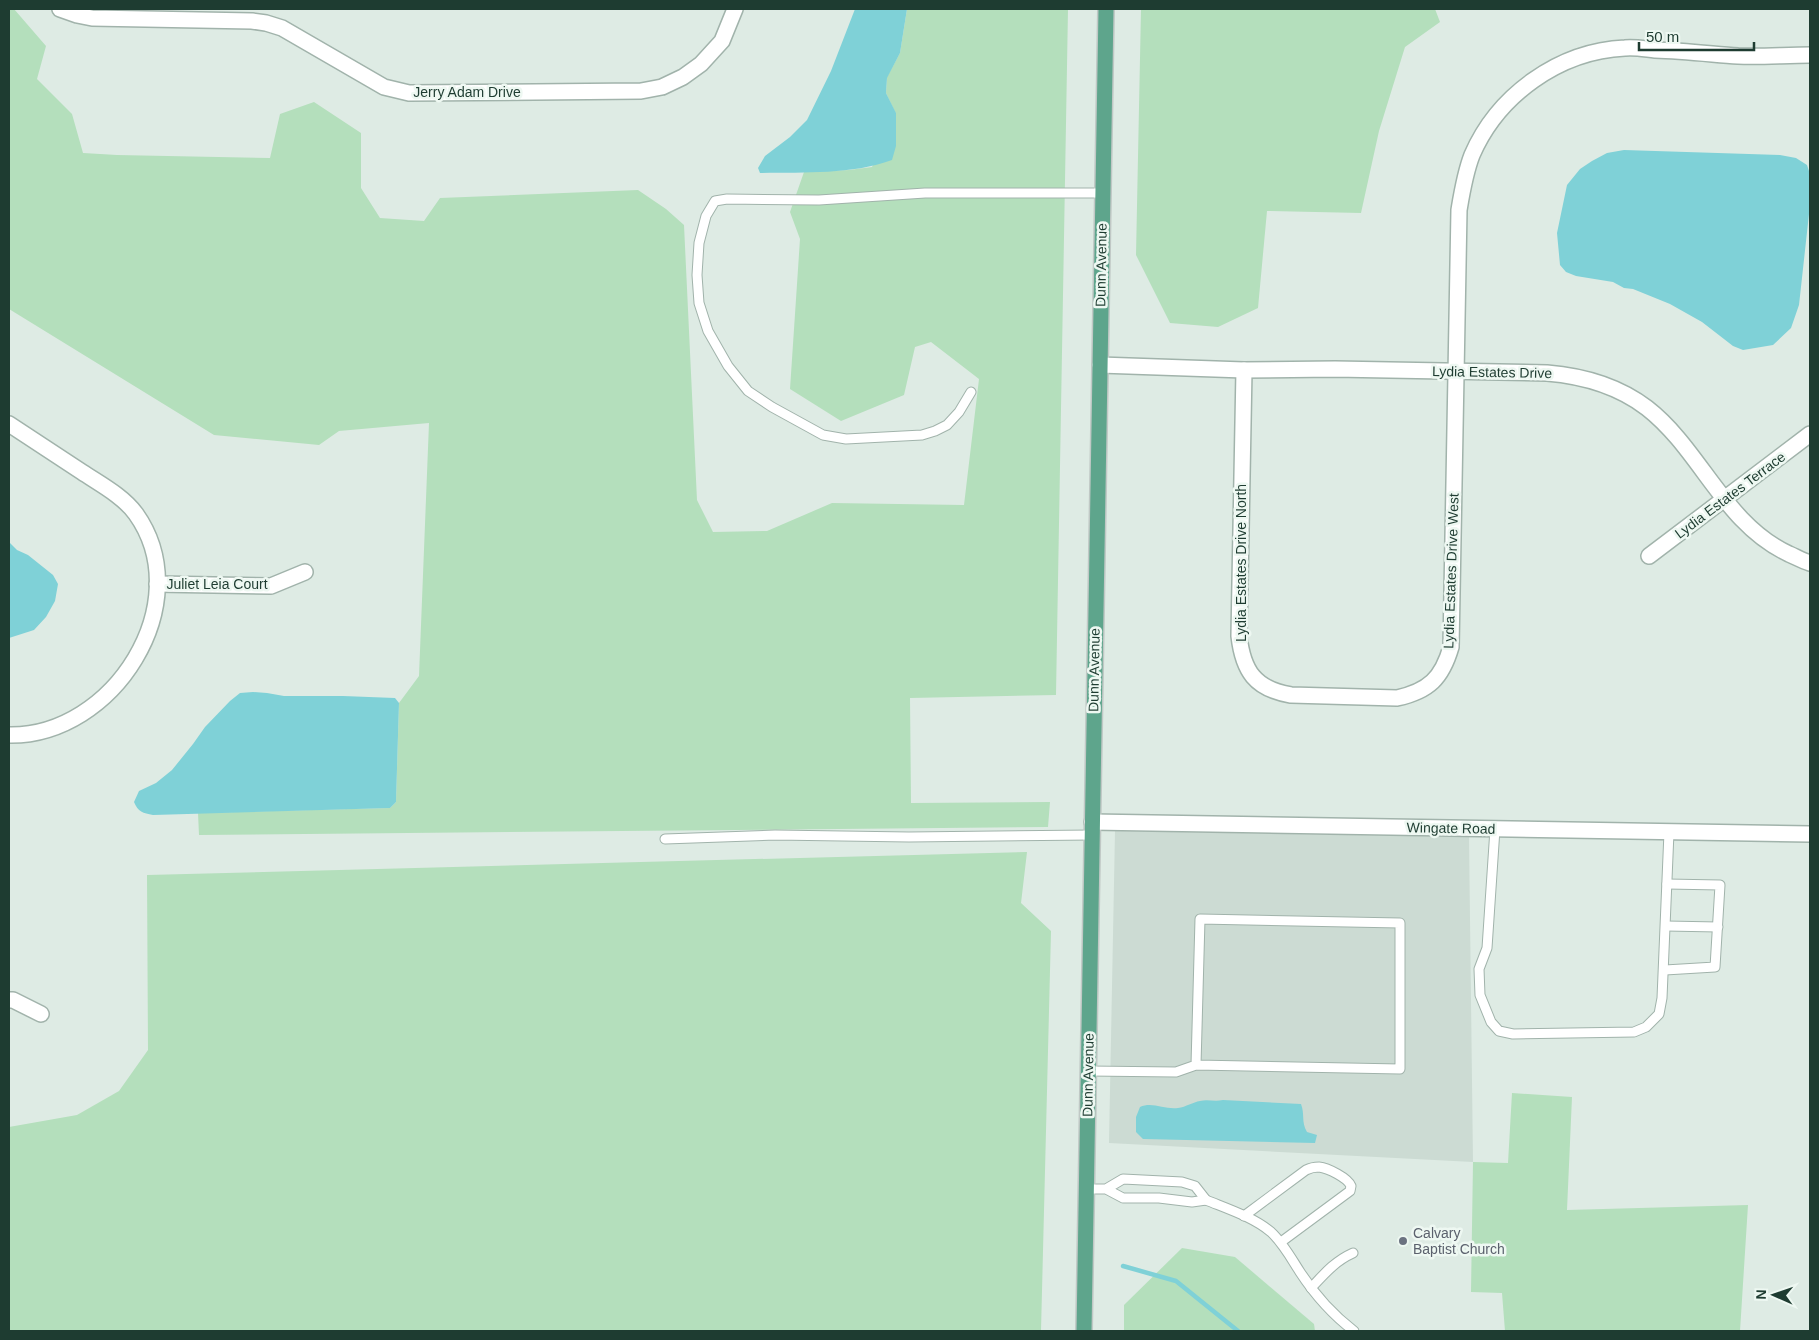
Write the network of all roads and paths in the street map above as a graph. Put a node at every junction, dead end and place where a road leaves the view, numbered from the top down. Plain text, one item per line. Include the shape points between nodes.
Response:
1 (60, 9) edge
2 (735, 9) edge
3 (1106, 9) edge
4 (1810, 55) edge
5 (1102, 193) junction
6 (1100, 365) junction
7 (1244, 370) junction
8 (1456, 371) junction
9 (971, 392) dead end
10 (9, 424) edge
11 (1810, 434) edge
12 (1725, 499) junction
13 (1649, 556) dead end
14 (1810, 563) edge
15 (305, 572) dead end
16 (157, 584) junction
17 (1353, 696) joint
18 (9, 735) edge
19 (1092, 829) junction
20 (1495, 829) junction
21 (1668, 832) junction
22 (1810, 834) edge
23 (664, 839) dead end
24 (1667, 884) junction
25 (1666, 926) junction
26 (1718, 927) junction
27 (1485, 952) junction
28 (1487, 966) dead end
29 (1665, 970) junction
30 (1487, 989) dead end
31 (9, 1000) edge
32 (1482, 1003) junction
33 (41, 1014) dead end
34 (1196, 1066) junction
35 (1089, 1071) junction
36 (1086, 1189) junction
37 (1106, 1189) junction
38 (1206, 1200) junction
39 (1244, 1216) junction
40 (1281, 1242) junction
41 (1352, 1253) dead end
42 (1311, 1288) junction
43 (1084, 1331) edge
44 (1354, 1331) edge

1 - 2 street, Jerry Adam Drive via 92,18 266,23 282,28 384,87 409,93 640,91 662,87 684,78 701,64 722,41
3 - 5 main road, Dunn Avenue
4 - 8 street, Lydia Estates Drive West via 1739,56 1626,48 1605,50 1576,57 1527,84 1508,101 1481,138 1472,156 1462,192
5 - 6 main road, Dunn Avenue
5 - 9 lane via 934,193 819,200 715,201 706,216 699,243 699,303 708,331 728,366 748,391 823,435 846,438 922,435 935,431 947,425
6 - 7 street, Lydia Estates Drive
6 - 19 main road, Dunn Avenue
7 - 8 street, Lydia Estates Drive
7 - 17 street, Lydia Estates Drive North via 1241,654 1248,671 1274,692
8 - 12 street, Lydia Estates Drive via 1547,373 1596,380 1646,407 1665,424
8 - 17 street, Lydia Estates Drive West via 1451,647 1446,663 1428,686 1413,694 1397,698
10 - 16 street via 115,494 135,513 150,537 156,560
11 - 12 street, Lydia Estates Terrace
12 - 13 street, Lydia Estates Terrace
12 - 14 street, Lydia Estates Drive via 1763,540
15 - 16 street, Juliet Leia Court via 271,586
16 - 18 street via 156,603 147,636 133,664 112,690 90,709 46,731
19 - 20 street, Wingate Road
19 - 23 lane via 909,837 775,835
19 - 35 main road, Dunn Avenue
20 - 21 street, Wingate Road
20 - 27 lane
21 - 22 street, Wingate Road
21 - 24 lane
24 - 25 lane
24 - 26 lane via 1720,885
25 - 26 lane
25 - 29 lane
26 - 29 lane via 1715,967
27 - 28 lane
27 - 32 lane via 1479,968
29 - 32 lane via 1659,1014 1646,1027 1634,1032 1513,1034 1499,1031 1490,1022
30 - 32 lane
31 - 33 street
34 - 34 lane via 1400,1069 1400,923 1200,919
34 - 35 lane via 1176,1072
35 - 36 main road, Dunn Avenue
36 - 37 lane
36 - 43 main road, Dunn Avenue
37 - 38 lane via 1123,1198
37 - 38 lane via 1123,1179 1174,1181 1195,1186
38 - 39 lane
39 - 40 lane via 1260,1224
39 - 40 lane via 1312,1168 1327,1169 1349,1182 1350,1191
40 - 42 lane
41 - 42 lane via 1341,1258
42 - 44 lane

